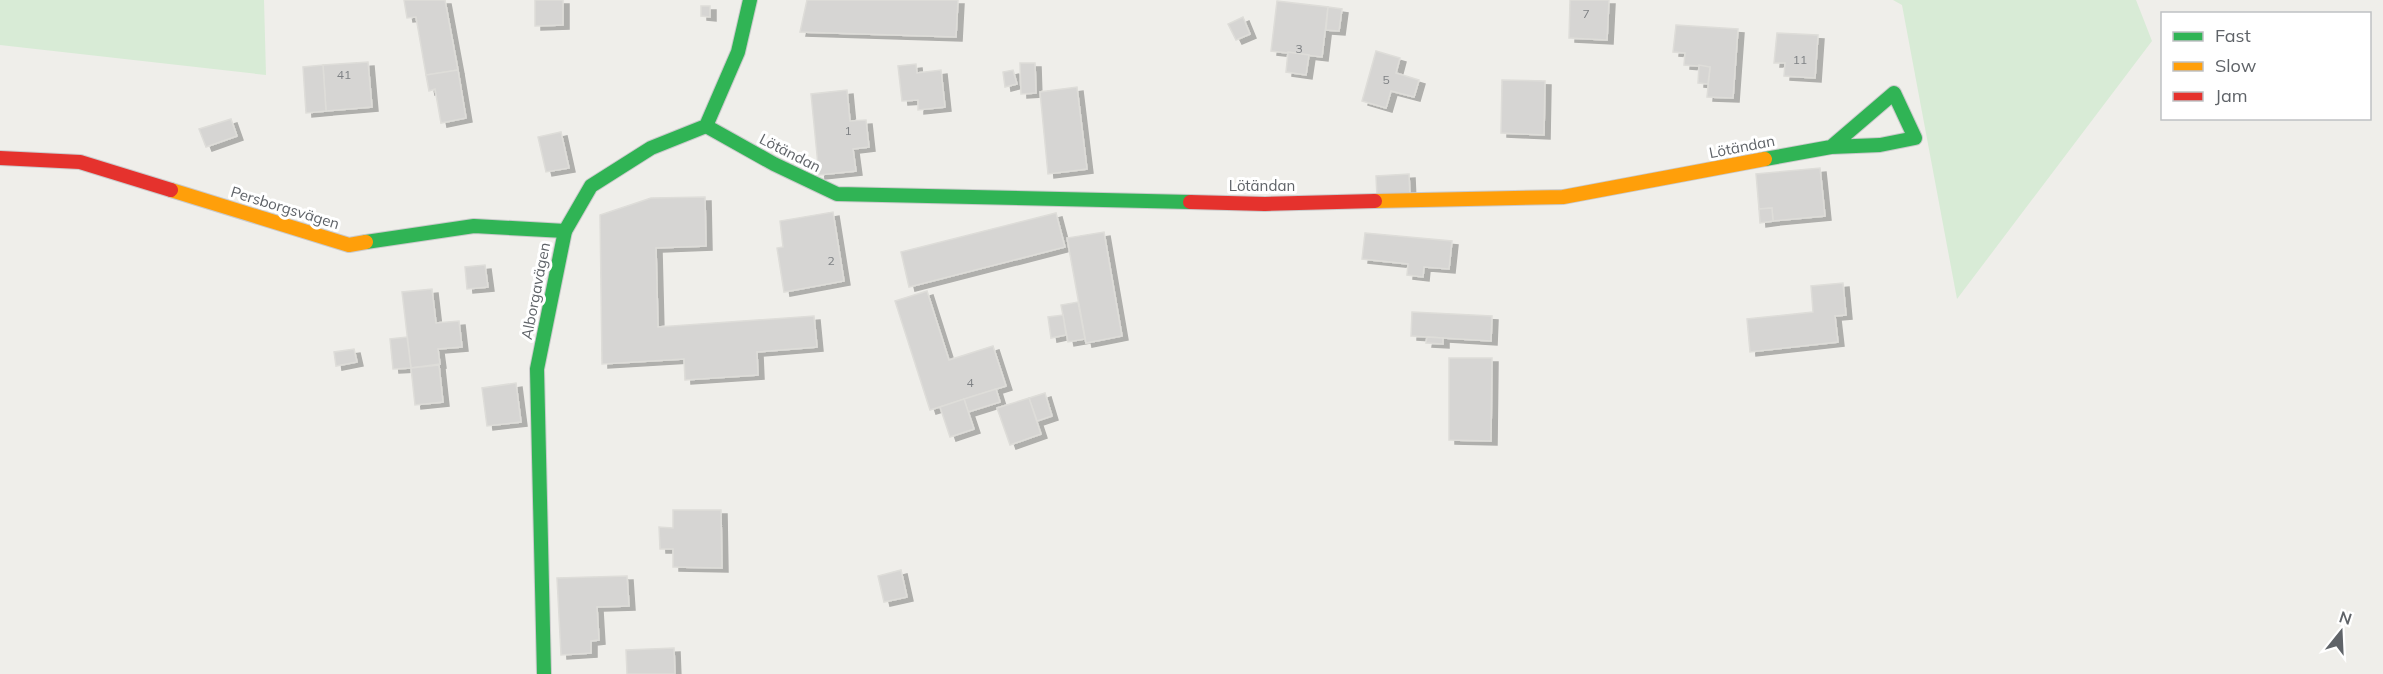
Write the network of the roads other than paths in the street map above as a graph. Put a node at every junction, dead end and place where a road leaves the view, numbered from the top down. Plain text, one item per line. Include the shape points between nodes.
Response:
1 (750, 0) edge
2 (706, 126) junction
3 (1831, 147) junction
4 (0, 158) edge
5 (565, 231) junction
6 (544, 674) edge

1 - 2 street via 738,52
2 - 3 street, Lötändan via 837,194 1265,204 1563,198
2 - 5 street, Alborgavägen via 651,148 591,186
3 - 3 street, Lötändan via 1880,145 1915,138 1894,93
4 - 5 street, Persborgsvägen via 80,162 349,245 474,226
5 - 6 street, Alborgavägen via 537,369

